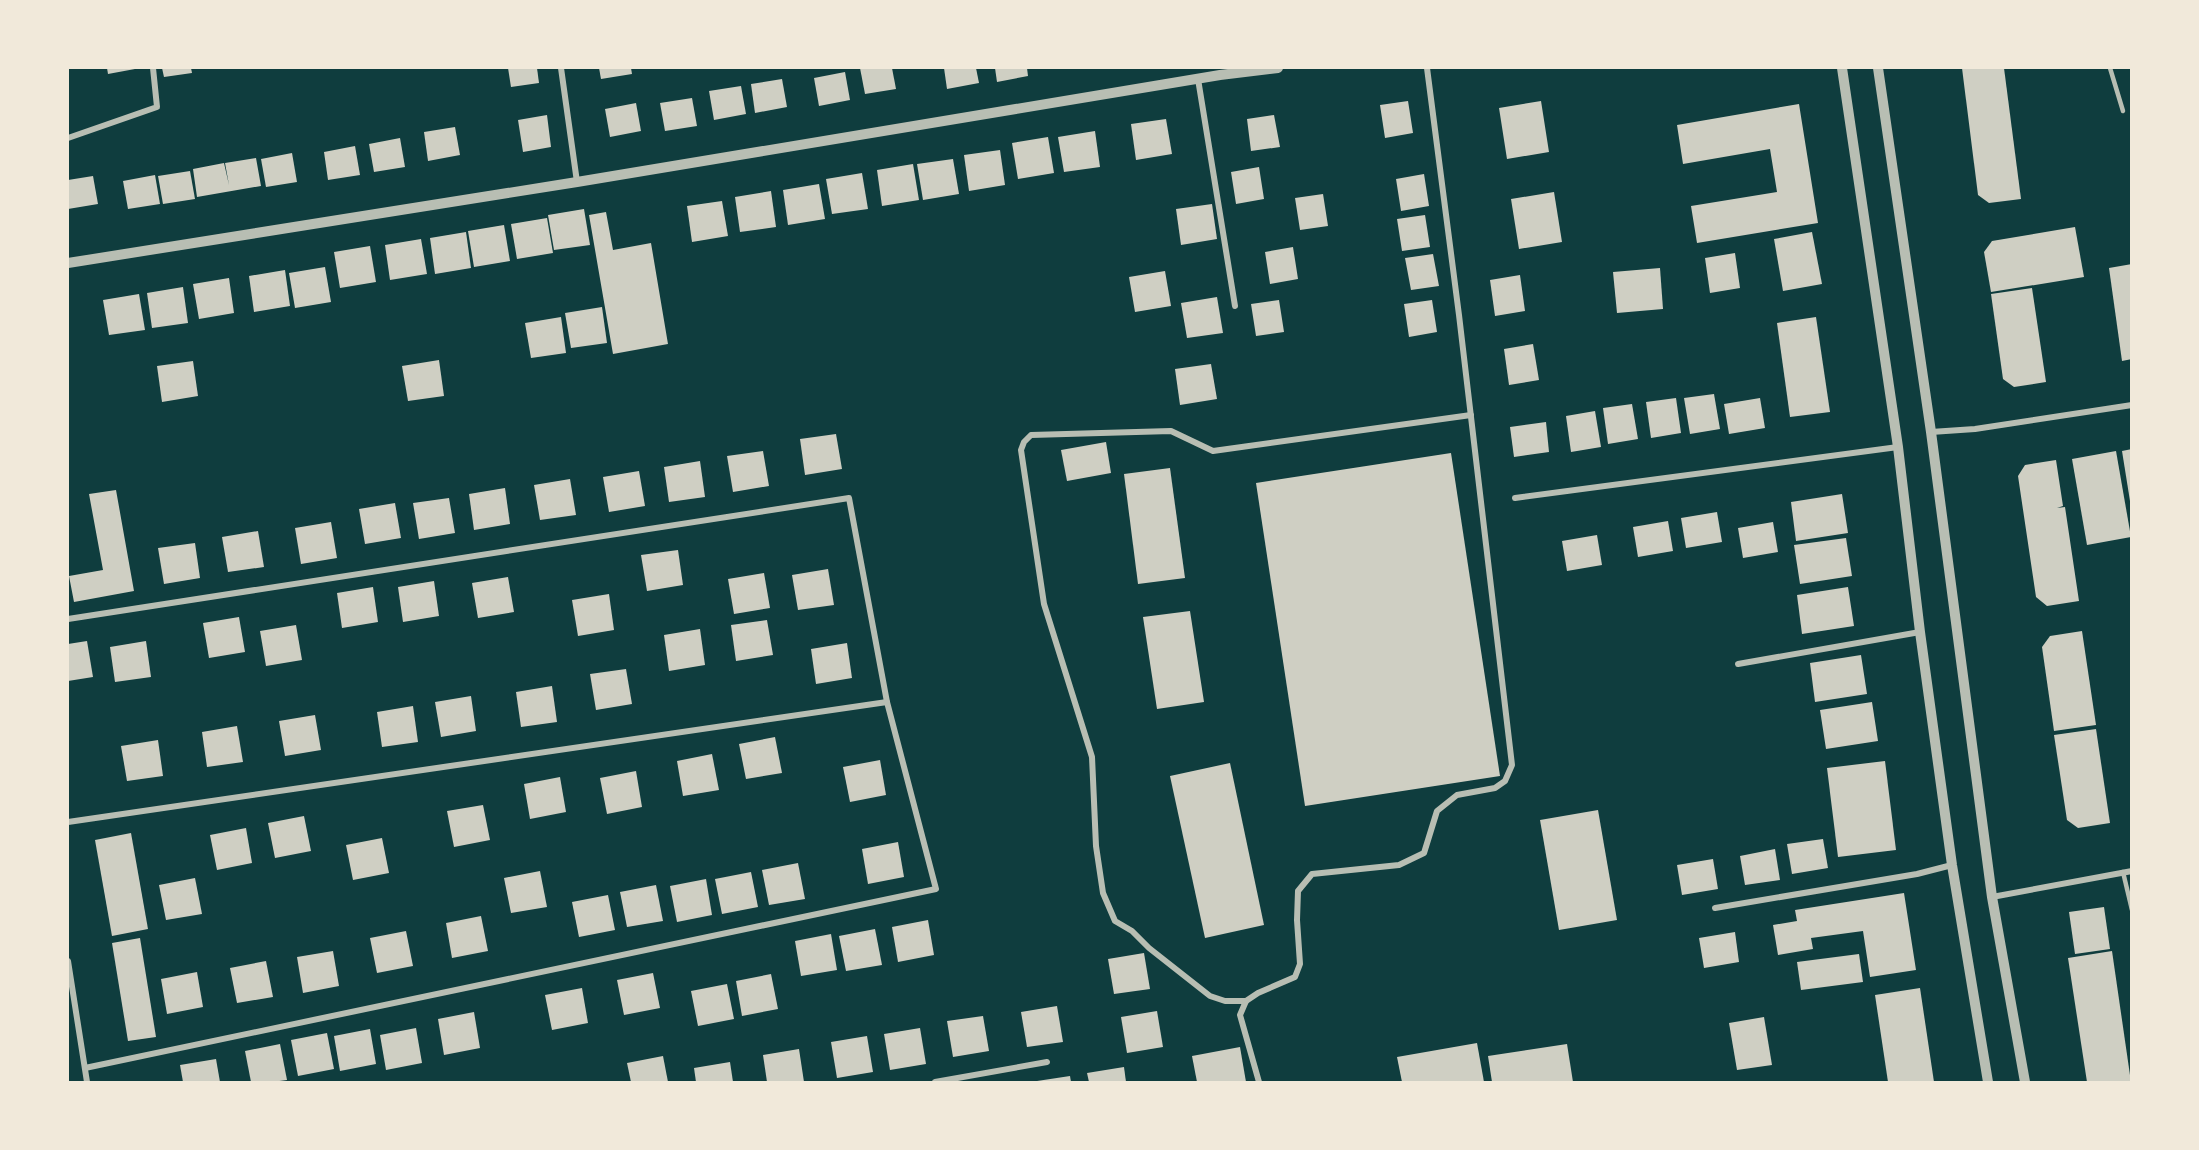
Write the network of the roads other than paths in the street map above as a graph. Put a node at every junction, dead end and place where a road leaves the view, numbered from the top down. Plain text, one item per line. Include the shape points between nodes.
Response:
1 (153, 68) edge
2 (561, 68) edge
3 (1278, 68) edge
4 (1427, 68) edge
5 (1842, 68) edge
6 (1878, 68) edge
7 (2110, 68) edge
8 (1220, 71) edge
9 (1198, 79) junction
10 (2123, 111) dead end
11 (68, 138) edge
12 (577, 182) junction
13 (68, 263) edge
14 (1235, 306) dead end
15 (2132, 405) edge
16 (1471, 415) junction
17 (1931, 432) junction
18 (1898, 447) junction
19 (1515, 498) dead end
20 (68, 619) edge
21 (1920, 632) junction
22 (1737, 664) dead end
23 (887, 702) junction
24 (68, 822) edge
25 (1952, 865) junction
26 (2132, 871) edge
27 (2123, 872) junction
28 (1992, 897) junction
29 (1715, 908) dead end
30 (2132, 910) edge
31 (68, 960) edge
32 (1246, 1001) junction
33 (1047, 1062) dead end
34 (85, 1068) junction
35 (87, 1083) edge
36 (935, 1083) edge
37 (1259, 1083) edge
38 (1988, 1083) edge
39 (2025, 1083) edge

1 - 11 street via 157,107
2 - 12 street
3 - 8 street
4 - 16 street
5 - 18 street
6 - 17 street
7 - 10 lane
8 - 9 street
9 - 12 street
9 - 14 street
12 - 13 street
15 - 17 street
16 - 32 street via 1512,765 1505,781 1495,788 1457,795 1437,810 1424,853 1399,866 1312,874 1298,891 1300,964 1295,977
16 - 32 street via 1213,451 1171,431 1030,435 1024,442 1044,604 1092,757 1096,846 1103,893 1115,921 1210,996
17 - 28 street
18 - 19 street
18 - 21 street
20 - 23 street via 849,498
21 - 22 street
21 - 25 street
23 - 24 street
23 - 34 street via 936,889
25 - 29 street
25 - 38 street
26 - 27 street
27 - 28 street
27 - 30 lane
28 - 39 street
31 - 34 street
32 - 37 street via 1240,1015
33 - 36 street
34 - 35 street

